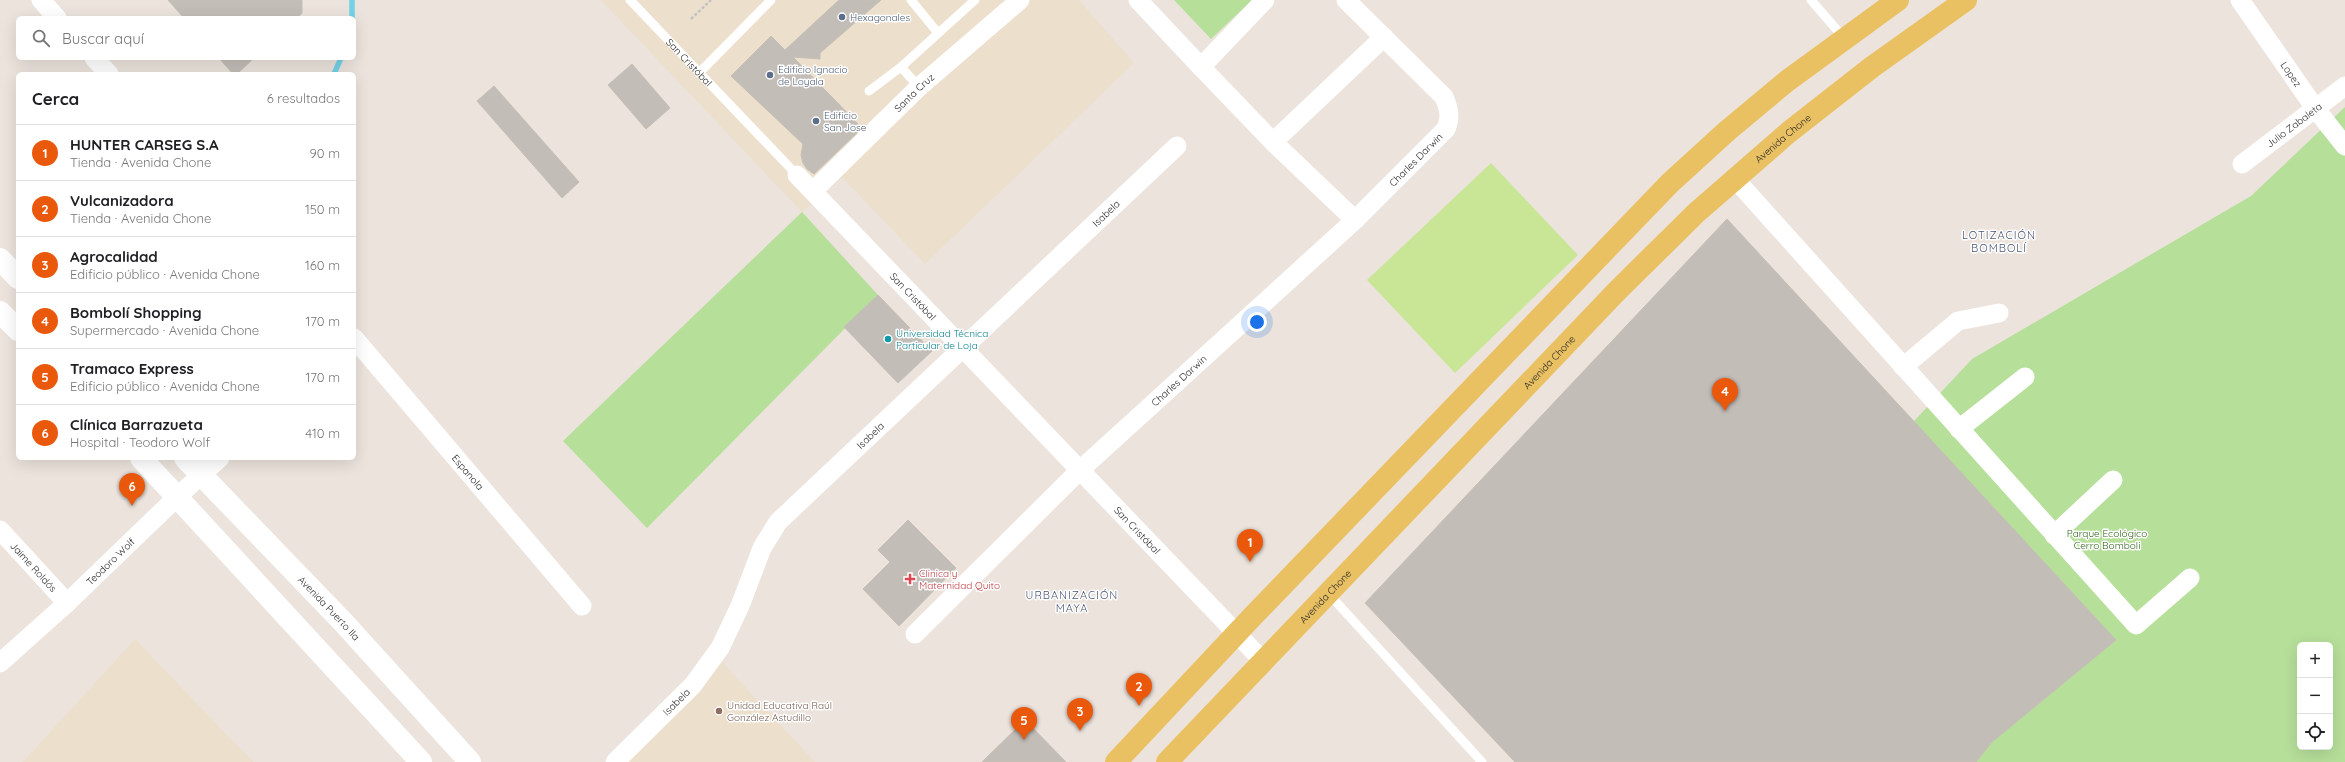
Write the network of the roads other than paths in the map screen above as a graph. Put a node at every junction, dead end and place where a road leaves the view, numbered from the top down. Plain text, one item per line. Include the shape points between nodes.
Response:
1 (41, 0) edge
2 (630, 0) edge
3 (771, 0) edge
4 (911, 0) edge
5 (975, 0) edge
6 (1020, 0) edge
7 (1138, 0) edge
8 (1265, 0) edge
9 (1346, 0) edge
10 (1811, 0) edge
11 (1898, 0) edge
12 (1966, 0) edge
13 (2240, 0) edge
14 (55, 16) edge
15 (938, 33) junction
16 (1384, 37) junction
17 (1844, 38) junction
18 (96, 60) edge
19 (901, 67) junction
20 (1201, 67) junction
21 (107, 72) edge
22 (699, 73) junction
23 (2345, 86) edge
24 (919, 87) junction
25 (869, 90) dead end
26 (2316, 108) junction
27 (1273, 142) junction
28 (1177, 146) dead end
29 (2345, 146) edge
30 (2242, 164) dead end
31 (797, 175) joint
32 (1734, 179) junction
33 (813, 191) junction
34 (1355, 220) junction
35 (0, 259) edge
36 (16, 276) edge
37 (0, 312) edge
38 (1998, 313) dead end
39 (16, 328) edge
40 (356, 340) edge
41 (961, 347) junction
42 (1903, 367) junction
43 (2025, 377) dead end
44 (1959, 429) junction
45 (143, 460) edge
46 (187, 460) edge
47 (218, 460) edge
48 (1079, 471) junction
49 (202, 476) junction
50 (2113, 480) dead end
51 (178, 496) junction
52 (0, 530) edge
53 (2054, 534) junction
54 (2190, 578) dead end
55 (1327, 592) junction
56 (67, 603) junction
57 (582, 606) dead end
58 (915, 634) dead end
59 (1235, 634) junction
60 (1263, 661) junction
61 (0, 663) edge
62 (421, 762) edge
63 (470, 762) edge
64 (615, 762) edge
65 (1116, 762) edge
66 (1167, 762) edge
67 (1482, 762) edge

1 - 14 street
2 - 22 lane, San Cristóbal
3 - 22 lane
4 - 15 lane
5 - 15 lane
6 - 24 street, Santa Cruz
7 - 20 street
8 - 20 street
9 - 16 street
10 - 17 lane
11 - 17 main road
12 - 32 main road, Avenida Chone via 1860,76
13 - 26 street, Lopez
15 - 19 lane
16 - 27 street
16 - 34 street, Charles Darwin via 1444,97 1450,120 1446,129
17 - 59 main road via 1775,91 1670,183
18 - 21 street
19 - 24 lane
19 - 25 lane
20 - 27 street
22 - 31 lane, San Cristóbal
23 - 26 street, Julio Zabaleta
24 - 33 street, Santa Cruz
26 - 29 street, Lopez
26 - 30 street, Julio Zabaleta
27 - 34 street
28 - 41 street, Isabela
31 - 33 street, San Cristóbal
32 - 42 street
32 - 55 main road, Avenida Chone via 1618,291
33 - 41 street, San Cristóbal
34 - 48 street, Charles Darwin
35 - 36 street
37 - 39 street
38 - 42 street via 1958,321
40 - 57 street, Espanola
41 - 48 street, San Cristóbal
41 - 64 street, Isabela via 778,522 762,548 740,606 720,648 692,684
42 - 44 street
43 - 44 street
44 - 53 street
45 - 51 street
46 - 49 street, Avenida Puerto Ila
47 - 49 street, Teodoro Wolf
48 - 58 street, Charles Darwin
48 - 59 street, San Cristóbal
49 - 51 street, Teodoro Wolf
49 - 63 street, Avenida Puerto Ila via 343,622
50 - 53 street
51 - 56 street, Teodoro Wolf
51 - 62 street
52 - 56 street, Jaime Roldós
53 - 54 street via 2136,625
55 - 60 main road, Avenida Chone
55 - 67 lane
56 - 61 street, Teodoro Wolf
59 - 60 street, San Cristóbal
59 - 65 main road
60 - 66 main road, Avenida Chone

